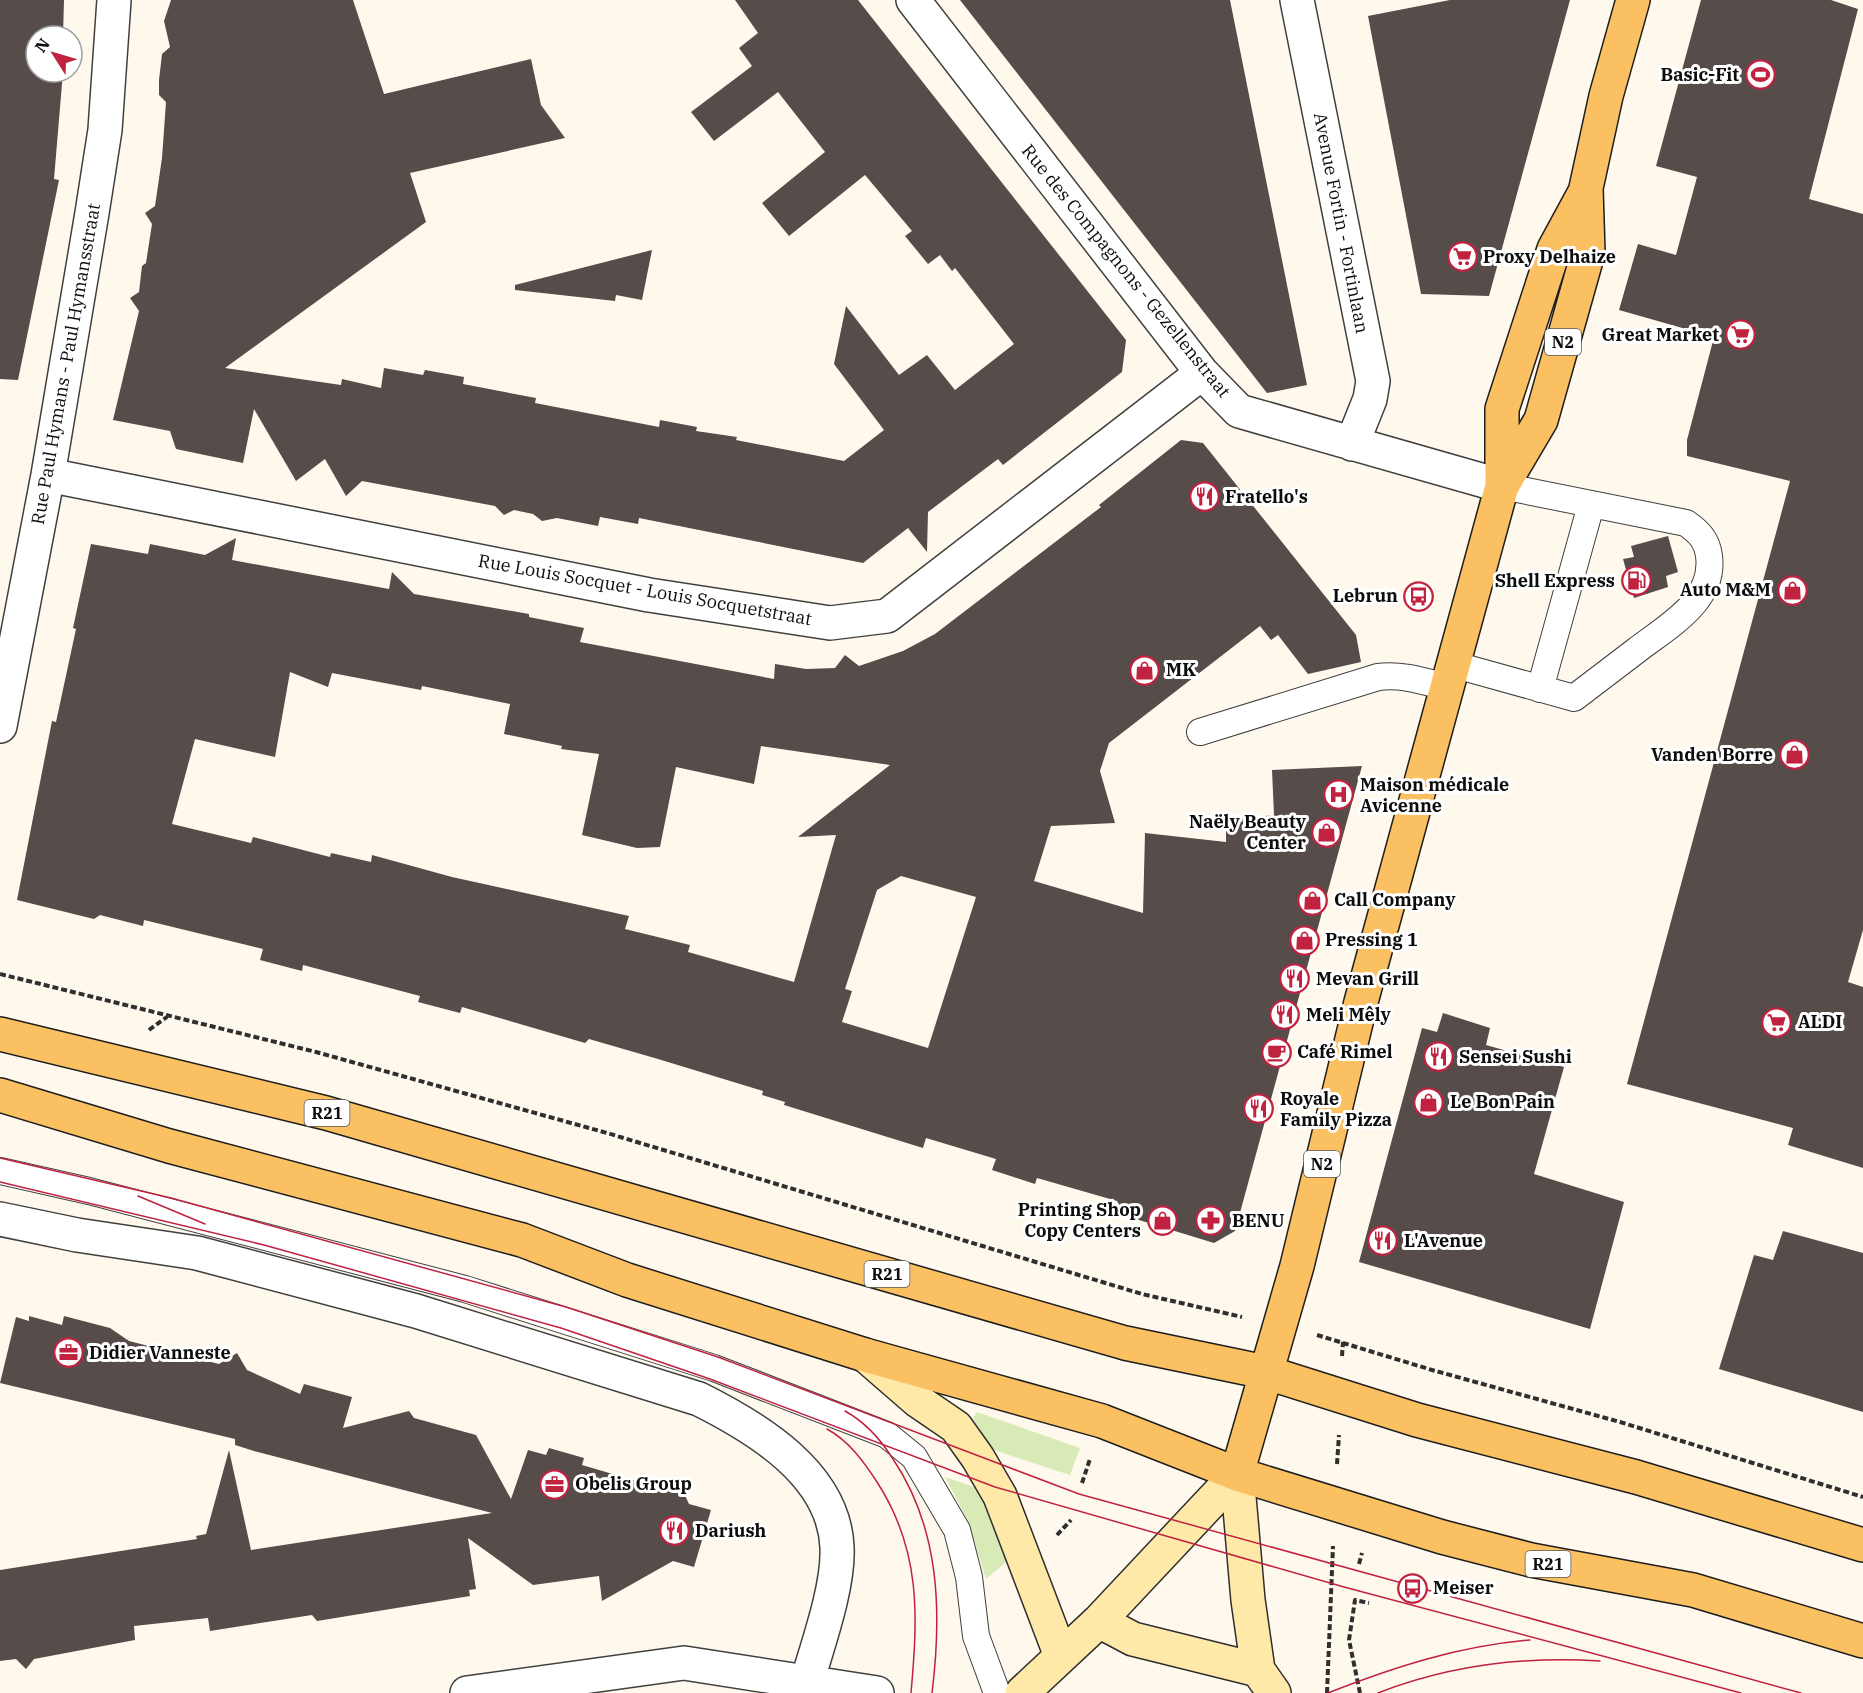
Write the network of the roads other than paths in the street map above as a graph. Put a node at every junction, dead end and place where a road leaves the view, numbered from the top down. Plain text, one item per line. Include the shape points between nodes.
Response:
1 (114, 0) edge
2 (913, 0) edge
3 (1297, 0) edge
4 (1633, 0) edge
5 (1202, 373) junction
6 (1352, 444) junction
7 (48, 475) junction
8 (1502, 486) junction
9 (1591, 505) junction
10 (1449, 676) junction
11 (1540, 689) junction
12 (0, 726) edge
13 (1200, 732) dead end
14 (0, 1034) edge
15 (0, 1095) edge
16 (0, 1171) edge
17 (0, 1219) edge
18 (865, 1355) junction
19 (1265, 1372) junction
20 (1237, 1474) junction
21 (1863, 1545) edge
22 (1099, 1621) junction
23 (1863, 1641) edge
24 (1061, 1656) junction
25 (807, 1682) junction
26 (1266, 1682) edge
27 (466, 1693) edge
28 (877, 1693) edge
29 (997, 1693) edge
30 (1022, 1693) edge

1 - 7 street, Rue Paul Hymans - Paul Hymansstraat via 105,130
2 - 5 street, Rue des Compagnons - Gezellenstraat
3 - 6 street, Avenue Fortin - Fortinlaan via 1372,381 1370,399
4 - 8 main road, N2 via 1586,188 1554,249 1502,409
5 - 6 street, Rue des Compagnons - Gezellenstraat via 1239,411
5 - 7 street, Rue Louis Socquet - Louis Socquetstraat via 887,616 830,623 649,595
6 - 8 street, Rue des Compagnons - Gezellenstraat
7 - 12 street, Rue Paul Hymans - Paul Hymansstraat
8 - 9 lane
8 - 10 main road, N2
9 - 11 lane
9 - 11 lane via 1686,523 1704,538 1710,564 1708,578 1698,599 1680,617 1574,698
10 - 11 lane
10 - 13 lane via 1378,677
10 - 19 main road, N2 via 1361,1002 1297,1266
14 - 19 main road, R21 via 326,1113 1125,1343
15 - 18 main road, R21 via 169,1146 522,1240 627,1280
16 - 29 lane via 465,1289 704,1364 887,1435 914,1457 957,1530 969,1577 976,1636
17 - 25 street via 197,1253 405,1308 656,1384 739,1419 803,1471 821,1493 833,1525 837,1548 829,1604
18 - 20 main road, R21 via 1102,1421
18 - 24 main road via 918,1401 956,1427 978,1458 1000,1496
19 - 20 main road, N2
19 - 21 main road, R21 via 1418,1420 1636,1477
20 - 22 main road, N2
20 - 23 main road, R21 via 1442,1537 1531,1560 1693,1590
20 - 26 main road, N2 via 1248,1600
22 - 24 main road, N2
22 - 26 main road, N2 via 1133,1639
24 - 30 main road, N2
25 - 27 street via 684,1663
25 - 28 street

